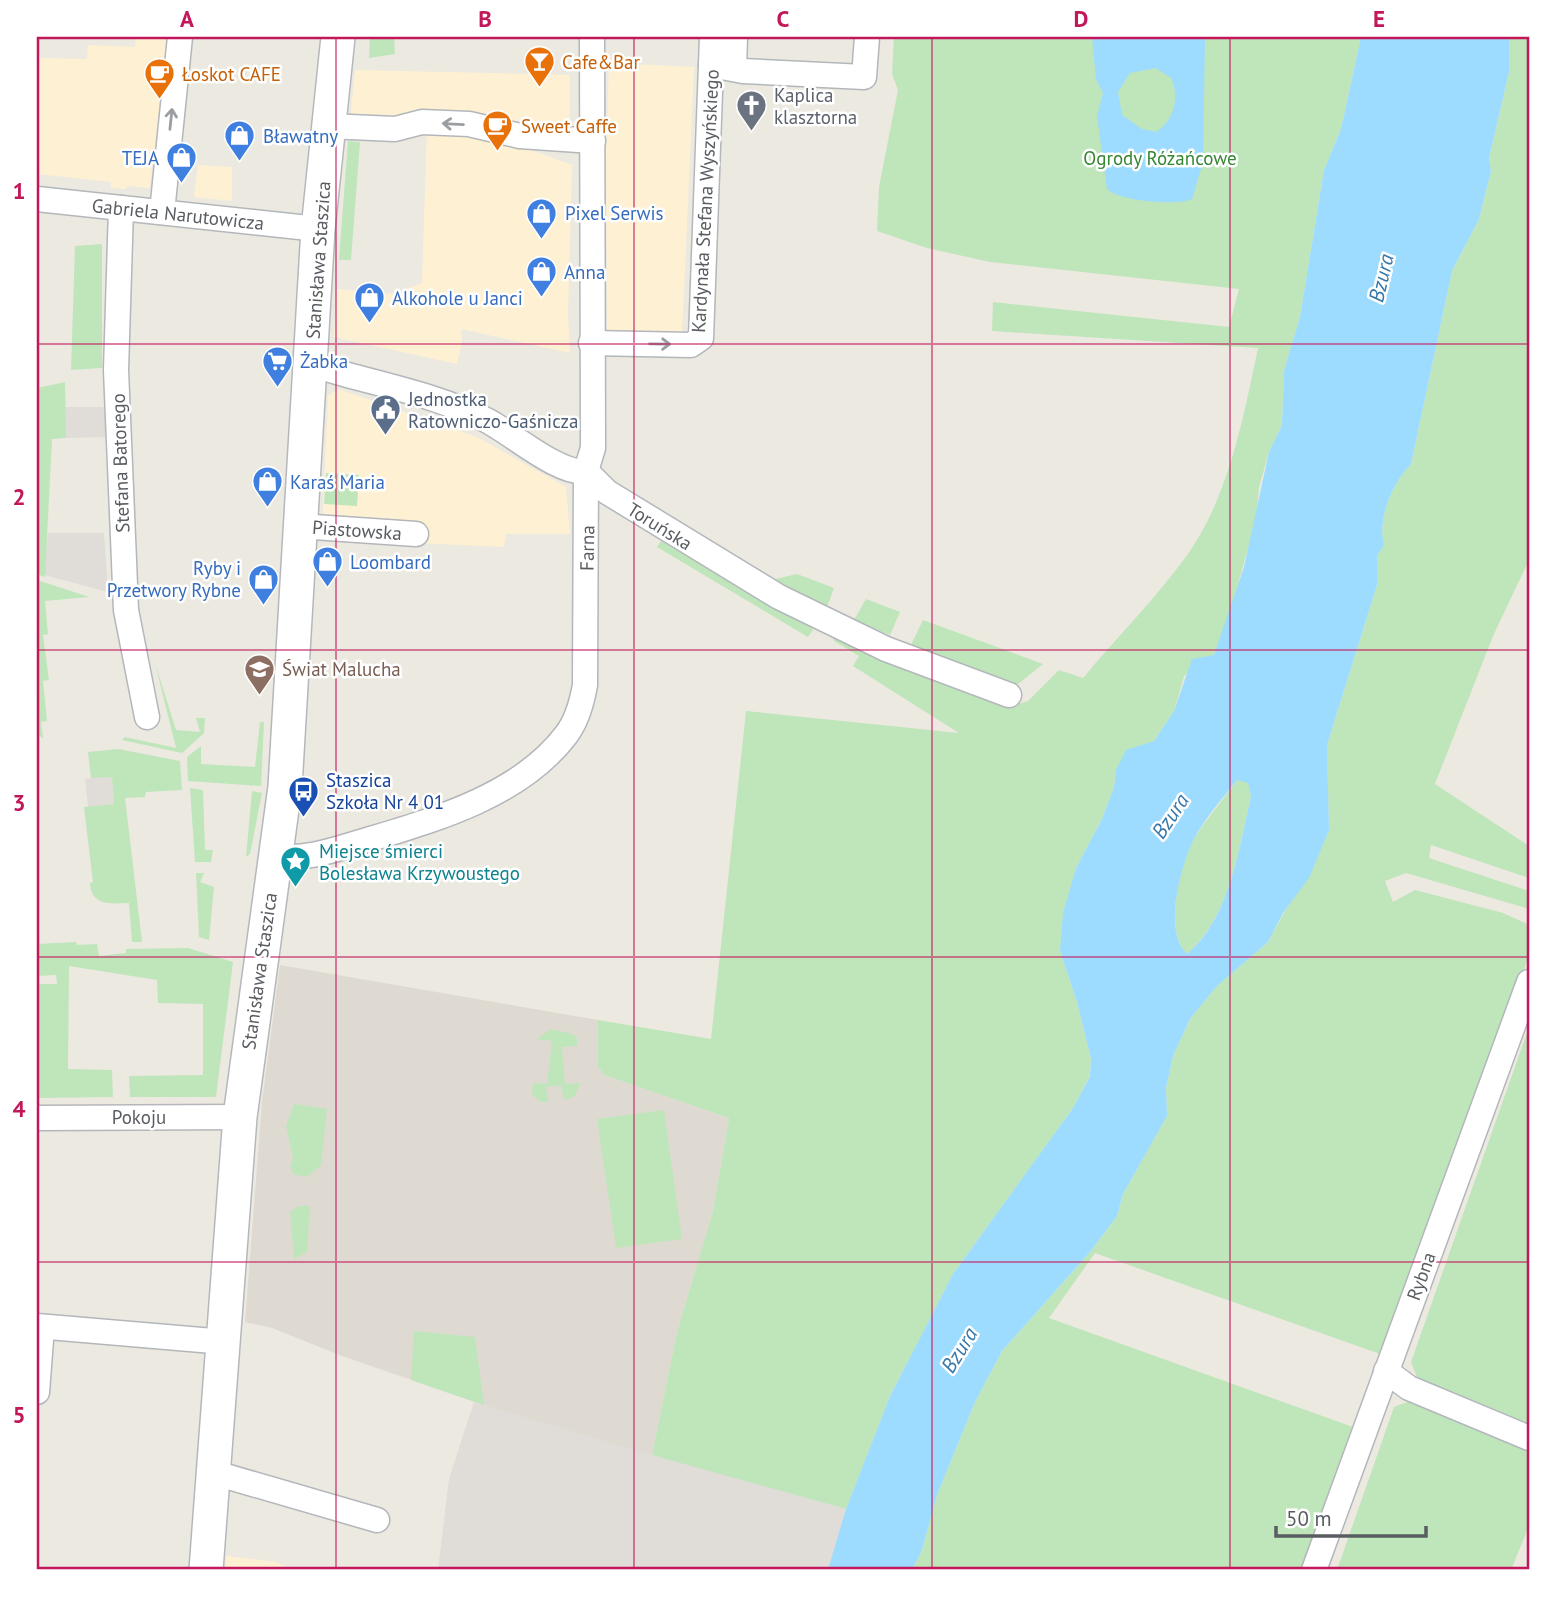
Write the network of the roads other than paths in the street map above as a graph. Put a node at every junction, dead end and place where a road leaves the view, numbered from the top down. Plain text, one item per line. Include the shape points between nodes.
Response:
1 (180, 37) edge
2 (338, 37) edge
3 (592, 37) edge
4 (712, 37) edge
5 (735, 37) edge
6 (867, 37) edge
7 (722, 67) junction
8 (328, 125) junction
9 (593, 141) junction
10 (37, 199) edge
11 (121, 208) junction
12 (162, 212) junction
13 (318, 229) junction
14 (591, 343) junction
15 (311, 367) junction
16 (586, 471) junction
17 (299, 526) junction
18 (416, 534) dead end
19 (1009, 695) dead end
20 (147, 717) dead end
21 (275, 856) junction
22 (1529, 982) edge
23 (240, 1117) junction
24 (37, 1118) edge
25 (39, 1326) edge
26 (225, 1342) junction
27 (1386, 1371) junction
28 (37, 1392) edge
29 (1529, 1438) edge
30 (215, 1473) junction
31 (377, 1520) dead end
32 (206, 1570) edge
33 (1314, 1570) edge

12 -> 1 street
2 - 8 street, Stanisława Staszica
3 - 9 street, Farna
4 - 7 street, Kardynała Stefana Wyszyńskiego
5 - 7 street
6 - 7 street via 864,77
14 -> 7 street, Kardynała Stefana Wyszyńskiego via 691,345 701,338
9 -> 8 street via 520,136 469,124 422,122 395,129
8 - 13 street, Stanisława Staszica
9 - 14 street, Farna
10 - 11 street, Gabriela Narutowicza
11 - 12 street, Gabriela Narutowicza
11 - 20 street, Stefana Batorego via 116,370 122,537 126,610
12 - 13 street, Gabriela Narutowicza
13 - 15 street, Stanisława Staszica
14 - 16 street, Farna via 593,448
15 - 16 street, Toruńska via 453,407 487,421 560,465
15 - 17 street, Stanisława Staszica
16 - 19 street, Toruńska via 607,492 779,597 886,649
16 - 21 street, Farna via 585,685 567,735 516,778 446,815 346,846 295,858
17 - 18 street, Piastowska
17 - 21 street, Stanisława Staszica via 285,787
21 - 23 street, Stanisława Staszica
22 - 27 street, Rybna
23 - 24 street, Pokoju
23 - 26 street, Stanisława Staszica
25 - 26 street
25 - 28 street
26 - 30 street, Stanisława Staszica
27 - 29 street via 1409,1388
27 - 33 street, Rybna
30 - 31 street
30 - 32 street, Stanisława Staszica

